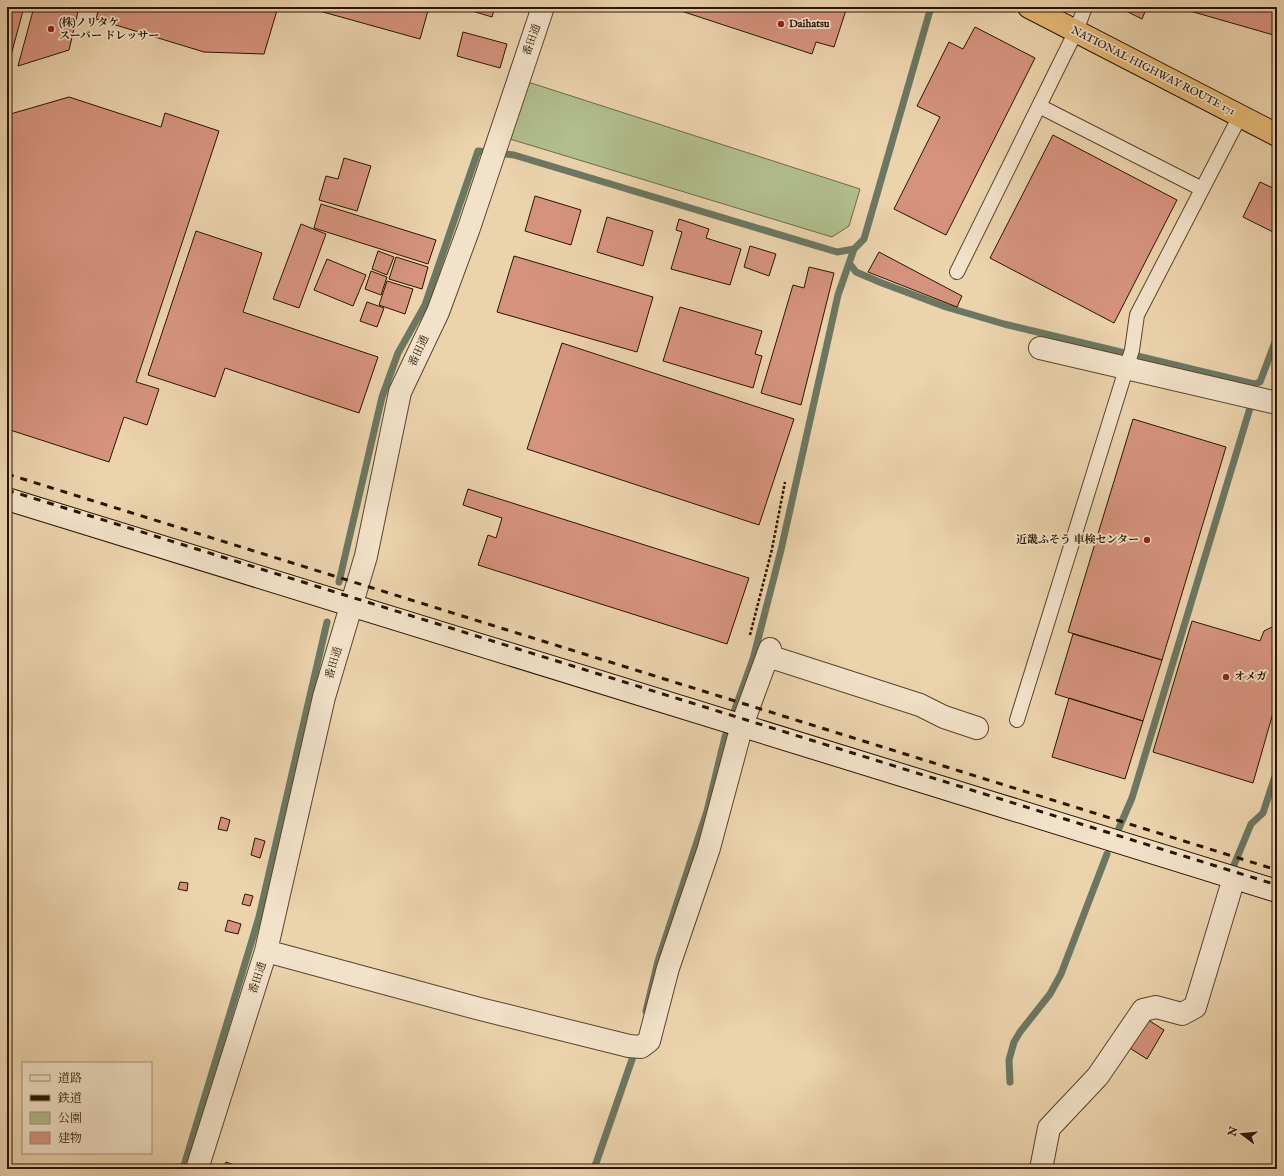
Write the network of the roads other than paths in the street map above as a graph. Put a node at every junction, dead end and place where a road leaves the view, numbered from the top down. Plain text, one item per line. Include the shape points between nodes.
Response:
1 (543, 7) edge
2 (1030, 7) edge
3 (1086, 7) edge
4 (1076, 31) junction
5 (1038, 106) junction
6 (1240, 116) junction
7 (1277, 135) edge
8 (1202, 189) junction
9 (957, 272) dead end
10 (1040, 348) dead end
11 (1129, 358) junction
12 (1277, 402) edge
13 (7, 499) edge
14 (351, 608) junction
15 (1018, 720) dead end
16 (734, 723) junction
17 (977, 728) dead end
18 (1234, 878) junction
19 (1277, 891) edge
20 (266, 951) junction
21 (197, 1169) edge
22 (1041, 1169) edge

1 - 14 street, 番田通 via 438,312 400,392 366,556
2 - 4 highway, NATIONAL HIGHWAY ROUTE 171
3 - 4 lane
4 - 5 lane
4 - 6 highway, NATIONAL HIGHWAY ROUTE 171
5 - 8 lane
5 - 9 lane
6 - 7 highway, NATIONAL HIGHWAY ROUTE 171
6 - 8 lane
8 - 11 lane via 1138,315
10 - 11 street
11 - 12 street
11 - 15 lane
13 - 14 street
14 - 16 street
14 - 20 street, 番田通 via 324,697
16 - 17 street via 769,652 920,705
16 - 18 street
16 - 20 street via 709,848 668,968 649,1041 635,1047 480,1009
18 - 19 street
18 - 22 street via 1195,1007 1182,1014 1156,1007 1143,1010 1098,1076 1049,1128
20 - 21 street, 番田通

